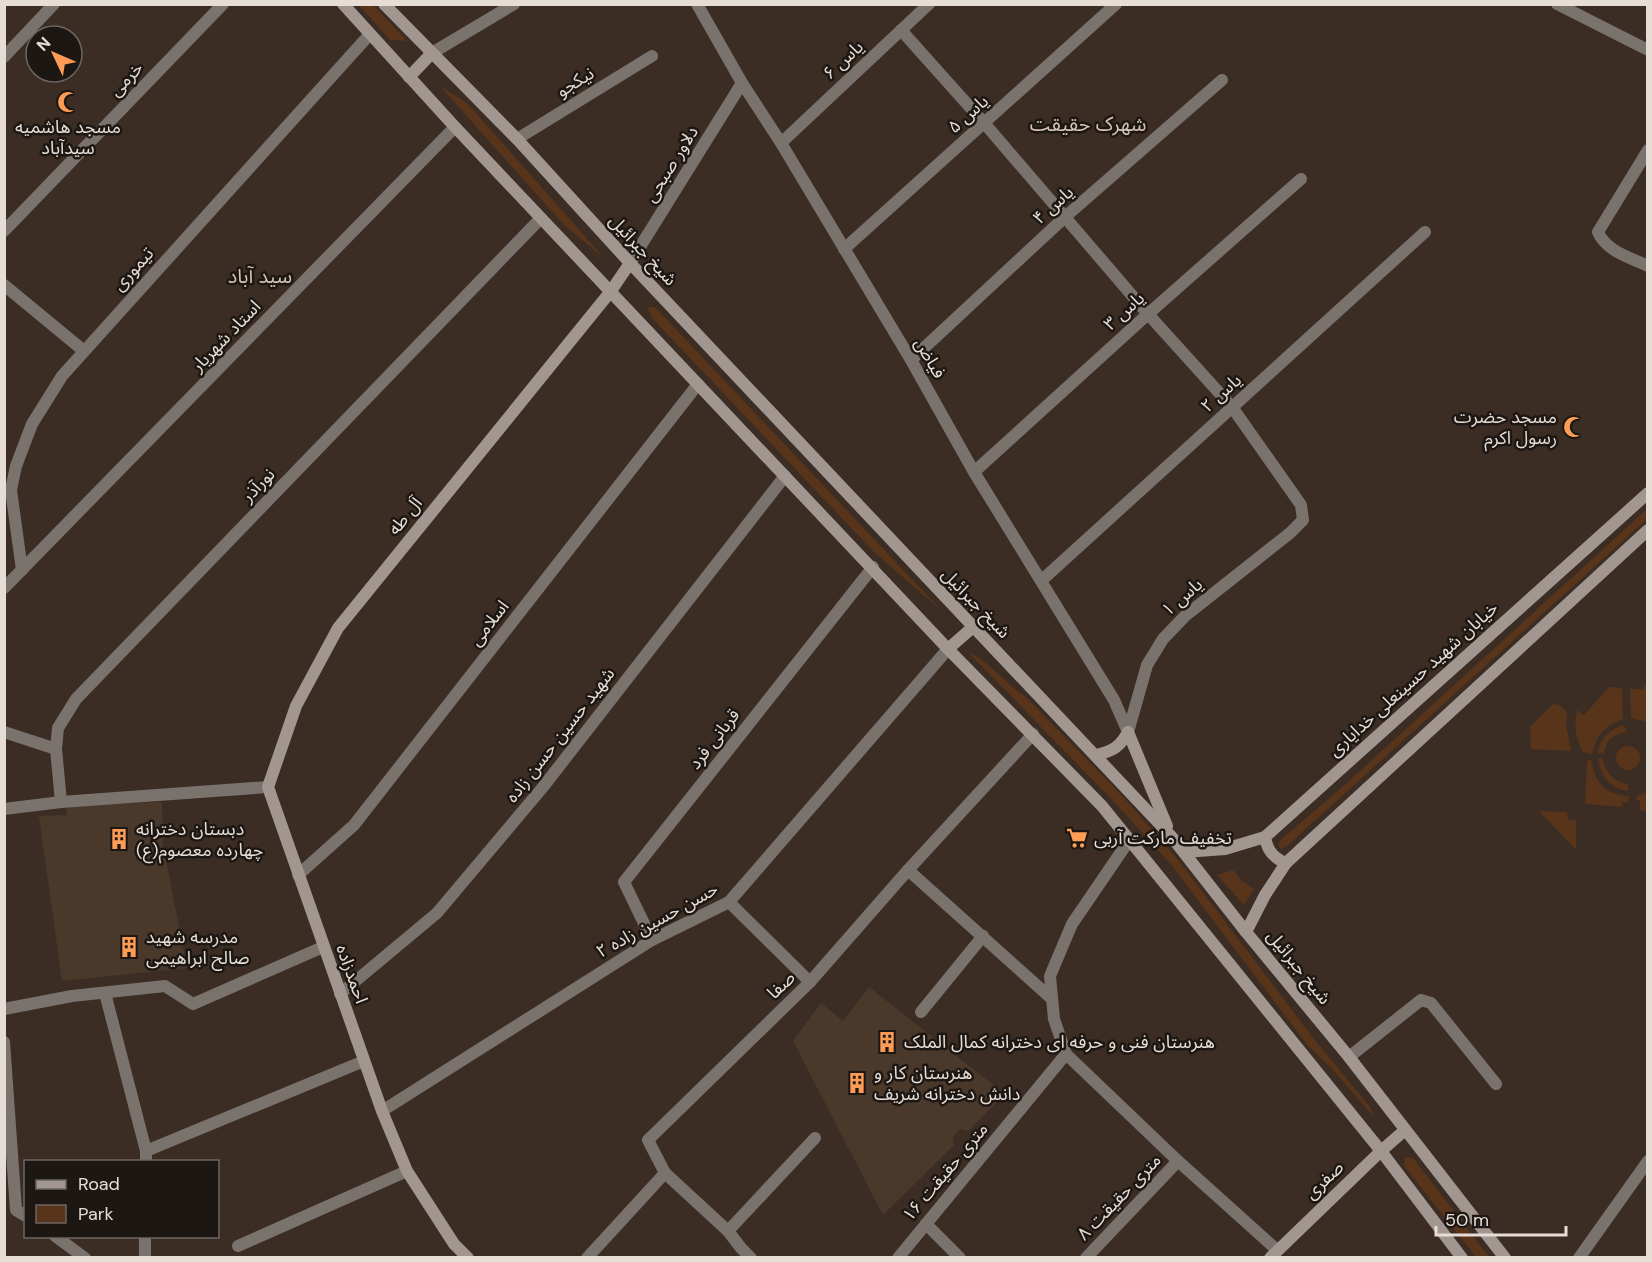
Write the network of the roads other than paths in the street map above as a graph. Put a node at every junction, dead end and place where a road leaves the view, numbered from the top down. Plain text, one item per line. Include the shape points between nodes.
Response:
1 (54, 4) edge
2 (223, 4) edge
3 (343, 4) edge
4 (384, 4) edge
5 (514, 4) edge
6 (697, 4) edge
7 (929, 4) edge
8 (1116, 4) edge
9 (1557, 4) edge
10 (901, 30) junction
11 (370, 34) junction
12 (1647, 50) edge
13 (432, 53) junction
14 (652, 56) dead end
15 (4, 57) edge
16 (409, 77) junction
17 (1222, 80) dead end
18 (742, 83) junction
19 (985, 124) junction
20 (455, 127) junction
21 (517, 139) junction
22 (781, 143) junction
23 (1647, 150) edge
24 (1301, 178) dead end
25 (541, 218) junction
26 (1065, 218) junction
27 (4, 231) edge
28 (1425, 232) dead end
29 (844, 249) junction
30 (630, 263) junction
31 (1647, 266) edge
32 (4, 285) edge
33 (611, 291) junction
34 (1148, 314) junction
35 (84, 351) junction
36 (911, 360) junction
37 (698, 384) junction
38 (1232, 408) junction
39 (974, 472) junction
40 (785, 476) junction
41 (1647, 493) edge
42 (1647, 530) edge
43 (873, 567) junction
44 (22, 570) junction
45 (1042, 580) junction
46 (4, 588) edge
47 (974, 627) junction
48 (948, 649) junction
49 (4, 732) edge
50 (1128, 732) junction
51 (1033, 734) junction
52 (56, 749) junction
53 (1096, 755) junction
54 (268, 788) junction
55 (61, 802) junction
56 (4, 809) edge
57 (1172, 836) junction
58 (1265, 837) junction
59 (1130, 839) junction
60 (1184, 852) junction
61 (1286, 862) junction
62 (908, 870) junction
63 (298, 875) junction
64 (729, 902) junction
65 (1246, 932) junction
66 (983, 936) junction
67 (652, 940) junction
68 (323, 947) junction
69 (810, 982) junction
70 (105, 993) junction
71 (340, 994) junction
72 (1052, 999) junction
73 (4, 1009) edge
74 (921, 1012) dead end
75 (4, 1042) edge
76 (1066, 1054) junction
77 (1349, 1057) junction
78 (364, 1060) junction
79 (1496, 1084) dead end
80 (382, 1111) junction
81 (1405, 1130) junction
82 (815, 1138) dead end
83 (1381, 1151) junction
84 (146, 1156) edge
85 (1178, 1161) junction
86 (1647, 1164) edge
87 (407, 1171) junction
88 (665, 1173) junction
89 (4, 1204) edge
90 (21, 1213) edge
91 (926, 1224) junction
92 (728, 1231) junction
93 (58, 1238) edge
94 (145, 1238) edge
95 (238, 1246) dead end
96 (736, 1253) edge
97 (1274, 1254) edge
98 (85, 1257) edge
99 (145, 1257) edge
100 (468, 1257) edge
101 (587, 1257) edge
102 (751, 1257) edge
103 (898, 1257) edge
104 (960, 1257) edge
105 (1086, 1257) edge
106 (1462, 1257) edge
107 (1505, 1257) edge
108 (1579, 1257) edge

1 - 15 street
2 - 27 street, خرمی
3 - 11 street
4 - 13 street, شیخ جبرائیل
5 - 13 street
6 - 18 street, فیاض
7 - 10 street, یاس ۶
8 - 19 street, یاس ۵
9 - 12 street
10 - 19 street
10 - 22 street, یاس ۶
11 - 16 street
11 - 35 street, تیموری
13 - 16 street
13 - 21 street, شیخ جبرائیل
14 - 21 street, نیکجو
16 - 20 street
17 - 26 street, یاس ۴
18 - 22 street, فیاض
18 - 30 street, دلاور صبحی
19 - 26 street
19 - 29 street, یاس ۵
20 - 25 street
20 - 44 street, استاد شهریار
21 - 30 street, شیخ جبرائیل
22 - 29 street, فیاض
23 - 31 street via 1599,232 1609,247
24 - 34 street, یاس ۳
25 - 33 street
25 - 52 street, نورآذر via 76,699 58,728
26 - 34 street
26 - 36 street, یاس ۴
28 - 38 street, یاس ۲
29 - 36 street, فیاض
30 - 33 street, آل طه
30 - 47 street, شیخ جبرائیل
32 - 35 street
33 - 37 street
33 - 54 street, آل طه via 338,628 296,706
34 - 38 street
34 - 39 street, یاس ۳
35 - 44 street, تیموری via 62,376 32,424 16,466 11,490
36 - 39 street, فیاض
37 - 40 street
37 - 63 street, اسلامی via 354,825
38 - 45 street, یاس ۲
38 - 50 street, یاس ۱ via 1301,505 1303,520 1185,616 1163,639 1147,665
39 - 45 street, فیاض
40 - 43 street
40 - 71 street, شهید حسین حسن زاده via 543,787 437,913
41 - 58 street, خیابان شهید حسینعلی خدایاری
42 - 61 street
43 - 48 street
43 - 67 street, قربانی فرد via 624,882
44 - 46 street, استاد شهریار
45 - 50 street, فیاض via 1114,700
47 - 48 street
47 - 53 street, شیخ جبرائیل
48 - 51 street
48 - 64 street, حسن حسین زاده ۲
49 - 52 street
50 - 53 street via 1112,751
50 - 57 street
51 - 59 street
51 - 62 street, صفا
52 - 55 street, نورآذر
53 - 57 street, شیخ جبرائیل
54 - 55 street
54 - 63 street, احمدزاده
55 - 56 street
57 - 60 street, شیخ جبرائیل
58 - 60 street, خیابان شهید حسینعلی خدایاری via 1225,849
58 - 61 street via 1274,856
59 - 72 street via 1072,924 1050,976
59 - 83 street
60 - 65 street, شیخ جبرائیل
61 - 65 street
62 - 66 street
62 - 69 street, صفا
63 - 68 street, احمدزاده
64 - 67 street, حسن حسین زاده ۲
64 - 69 street
65 - 77 street, شیخ جبرائیل
66 - 72 street
66 - 74 street
67 - 80 street, حسن حسین زاده ۲
68 - 70 street via 193,1004 165,986
68 - 71 street, احمدزاده
69 - 88 street, صفا via 648,1140
70 - 73 street
70 - 84 street
71 - 78 street, احمدزاده
72 - 76 street
75 - 90 street
76 - 85 street
76 - 91 street, ۱۶ متری حقیقت
77 - 79 street via 1426,1000
77 - 81 street, شیخ جبرائیل
78 - 80 street, احمدزاده
78 - 84 street
80 - 87 street, احمدزاده
81 - 83 street, صفری
81 - 107 street, شیخ جبرائیل
82 - 92 street
83 - 97 street, صفری
83 - 106 street
85 - 97 street
85 - 105 street, ۸ متری حقیقت
86 - 108 street
87 - 95 street
87 - 100 street, احمدزاده via 454,1244
88 - 92 street
88 - 101 street
89 - 90 street
91 - 103 street, ۱۶ متری حقیقت
91 - 104 street
92 - 96 street
93 - 98 street
94 - 99 street
96 - 102 street

